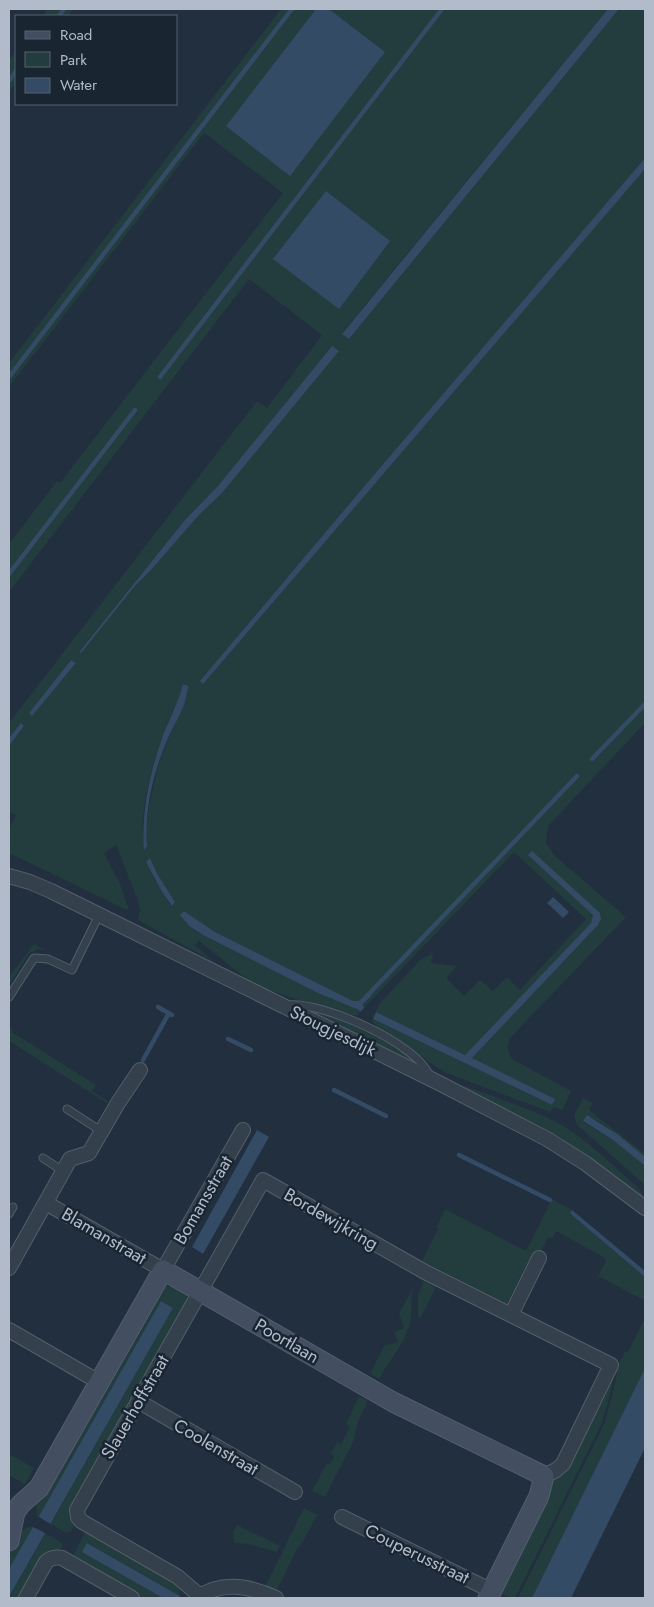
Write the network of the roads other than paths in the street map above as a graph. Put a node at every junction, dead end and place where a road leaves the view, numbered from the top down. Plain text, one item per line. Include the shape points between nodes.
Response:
1 (9, 876) edge
2 (99, 915) junction
3 (9, 997) edge
4 (282, 1006) junction
5 (140, 1070) dead end
6 (431, 1079) junction
7 (67, 1109) dead end
8 (243, 1130) dead end
9 (102, 1131) junction
10 (43, 1158) dead end
11 (63, 1172) junction
12 (46, 1203) junction
13 (645, 1208) edge
14 (539, 1258) dead end
15 (9, 1266) edge
16 (163, 1270) junction
17 (201, 1291) junction
18 (511, 1315) junction
19 (9, 1330) edge
20 (100, 1382) junction
21 (138, 1401) junction
22 (544, 1476) junction
23 (295, 1492) dead end
24 (11, 1505) edge
25 (342, 1517) dead end
26 (9, 1541) edge
27 (490, 1595) edge
28 (198, 1597) edge
29 (26, 1598) edge
30 (132, 1598) edge
31 (276, 1598) edge

1 - 2 street, Stougjesdijk via 40,886
2 - 3 lane via 72,970 48,959 34,958
2 - 4 street, Stougjesdijk
4 - 6 street, Stougjesdijk
4 - 6 lane via 310,1006 362,1024 419,1060
5 - 9 street
6 - 13 street, Stougjesdijk via 566,1150
7 - 9 lane
8 - 16 street, Bomansstraat
9 - 11 street via 89,1154 70,1159
10 - 11 lane
11 - 12 street
12 - 15 street
12 - 16 street, Blamanstraat
14 - 18 street
16 - 17 street, Poortlaan
16 - 20 street
17 - 18 street, Bordewijkring via 263,1180 425,1272
17 - 21 street, Slauerhoffstraat
17 - 22 street, Poortlaan via 393,1402
18 - 22 street, Bordewijkring via 611,1365 562,1464
19 - 20 street
20 - 24 street via 39,1488
21 - 23 street, Coolenstraat
21 - 28 street, Slauerhoffstraat via 78,1505 78,1519 170,1572 185,1582
22 - 27 street via 540,1494
24 - 26 street via 13,1515
25 - 27 street, Couperusstraat
28 - 31 street via 220,1588 238,1586
29 - 30 street via 48,1560 53,1558 62,1558

